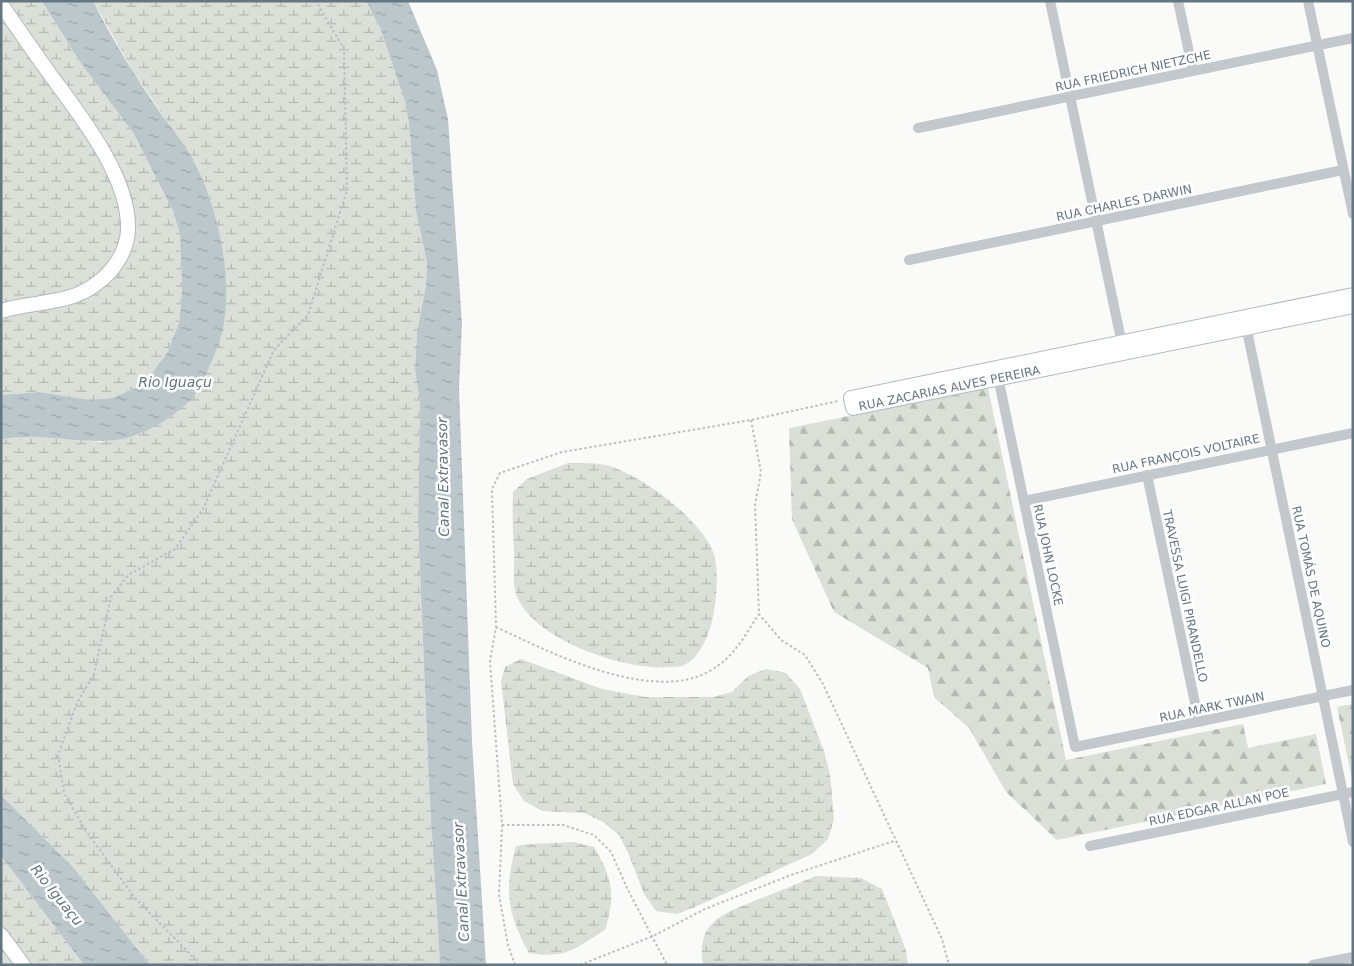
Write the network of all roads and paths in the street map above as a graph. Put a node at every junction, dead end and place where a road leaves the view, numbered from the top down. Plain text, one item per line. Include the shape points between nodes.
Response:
1 (316, 1) edge
2 (1050, 1) edge
3 (1178, 1) edge
4 (1308, 1) edge
5 (1, 4) edge
6 (1353, 38) edge
7 (1317, 46) junction
8 (1193, 71) junction
9 (1070, 96) junction
10 (918, 128) dead end
11 (1343, 170) junction
12 (1353, 214) edge
13 (1096, 221) junction
14 (909, 260) dead end
15 (1353, 295) edge
16 (1353, 306) edge
17 (1, 311) edge
18 (1246, 323) junction
19 (1123, 348) junction
20 (997, 373) junction
21 (851, 398) joint
22 (751, 420) junction
23 (1353, 433) edge
24 (1272, 449) junction
25 (1147, 475) junction
26 (1024, 500) junction
27 (759, 614) junction
28 (496, 627) junction
29 (1353, 690) edge
30 (1323, 697) junction
31 (1199, 722) junction
32 (1075, 747) joint
33 (1348, 793) edge
34 (502, 825) junction
35 (895, 841) junction
36 (1353, 842) edge
37 (1090, 846) dead end
38 (1, 935) edge
39 (652, 936) junction
40 (1353, 957) edge
41 (23, 965) edge
42 (198, 965) edge
43 (516, 965) edge
44 (580, 965) edge
45 (668, 965) edge
46 (949, 965) edge
47 (1313, 965) edge

1 - 42 path via 344,49 347,190 308,315 274,350 204,509 175,549 128,575 111,597 94,674 77,703 58,755 64,793 86,831 135,898
2 - 9 street
3 - 8 street
4 - 7 street
5 - 17 street via 99,144 119,188 128,231 119,259 95,285 68,298
6 - 7 street, RUA FRIEDRICH NIETZCHE
7 - 8 street, RUA FRIEDRICH NIETZCHE
7 - 11 street
8 - 9 street, RUA FRIEDRICH NIETZCHE
9 - 10 street, RUA FRIEDRICH NIETZCHE
9 - 13 street
11 - 12 street
11 - 13 street, RUA CHARLES DARWIN
13 - 14 street, RUA CHARLES DARWIN
13 - 19 street
15 - 18 street, RUA ZACARIAS ALVES PEREIRA
16 - 18 street, RUA ZACARIAS ALVES PEREIRA
18 - 19 street, RUA ZACARIAS ALVES PEREIRA
18 - 24 street, RUA TOMÁS DE AQUINO
19 - 20 street, RUA ZACARIAS ALVES PEREIRA
20 - 21 street, RUA ZACARIAS ALVES PEREIRA
20 - 26 street, RUA JOHN LOCKE
21 - 22 path
22 - 27 path via 761,472 755,505
22 - 28 path via 562,452 500,473 492,490
23 - 24 street, RUA FRANÇOIS VOLTAIRE
24 - 25 street, RUA FRANÇOIS VOLTAIRE
24 - 30 street, RUA TOMÁS DE AQUINO
25 - 26 street, RUA FRANÇOIS VOLTAIRE
25 - 31 street, TRAVESSA LUIGI PIRANDELLO
26 - 32 street, RUA JOHN LOCKE
27 - 28 path via 737,646 716,668 684,682 632,679 578,664
27 - 35 path via 780,640 805,655 823,684
28 - 34 path via 490,661
29 - 30 street, RUA MARK TWAIN
30 - 31 street, RUA MARK TWAIN
30 - 33 street, RUA TOMÁS DE AQUINO
31 - 32 street, RUA MARK TWAIN
33 - 36 street, RUA TOMÁS DE AQUINO
33 - 37 street, RUA EDGAR ALLAN POE
34 - 39 path via 563,825 594,835 612,852
34 - 43 path via 499,895 508,945
35 - 39 path via 791,875 705,909
35 - 46 path via 942,940
38 - 41 street
39 - 44 path
39 - 45 path
40 - 47 street

